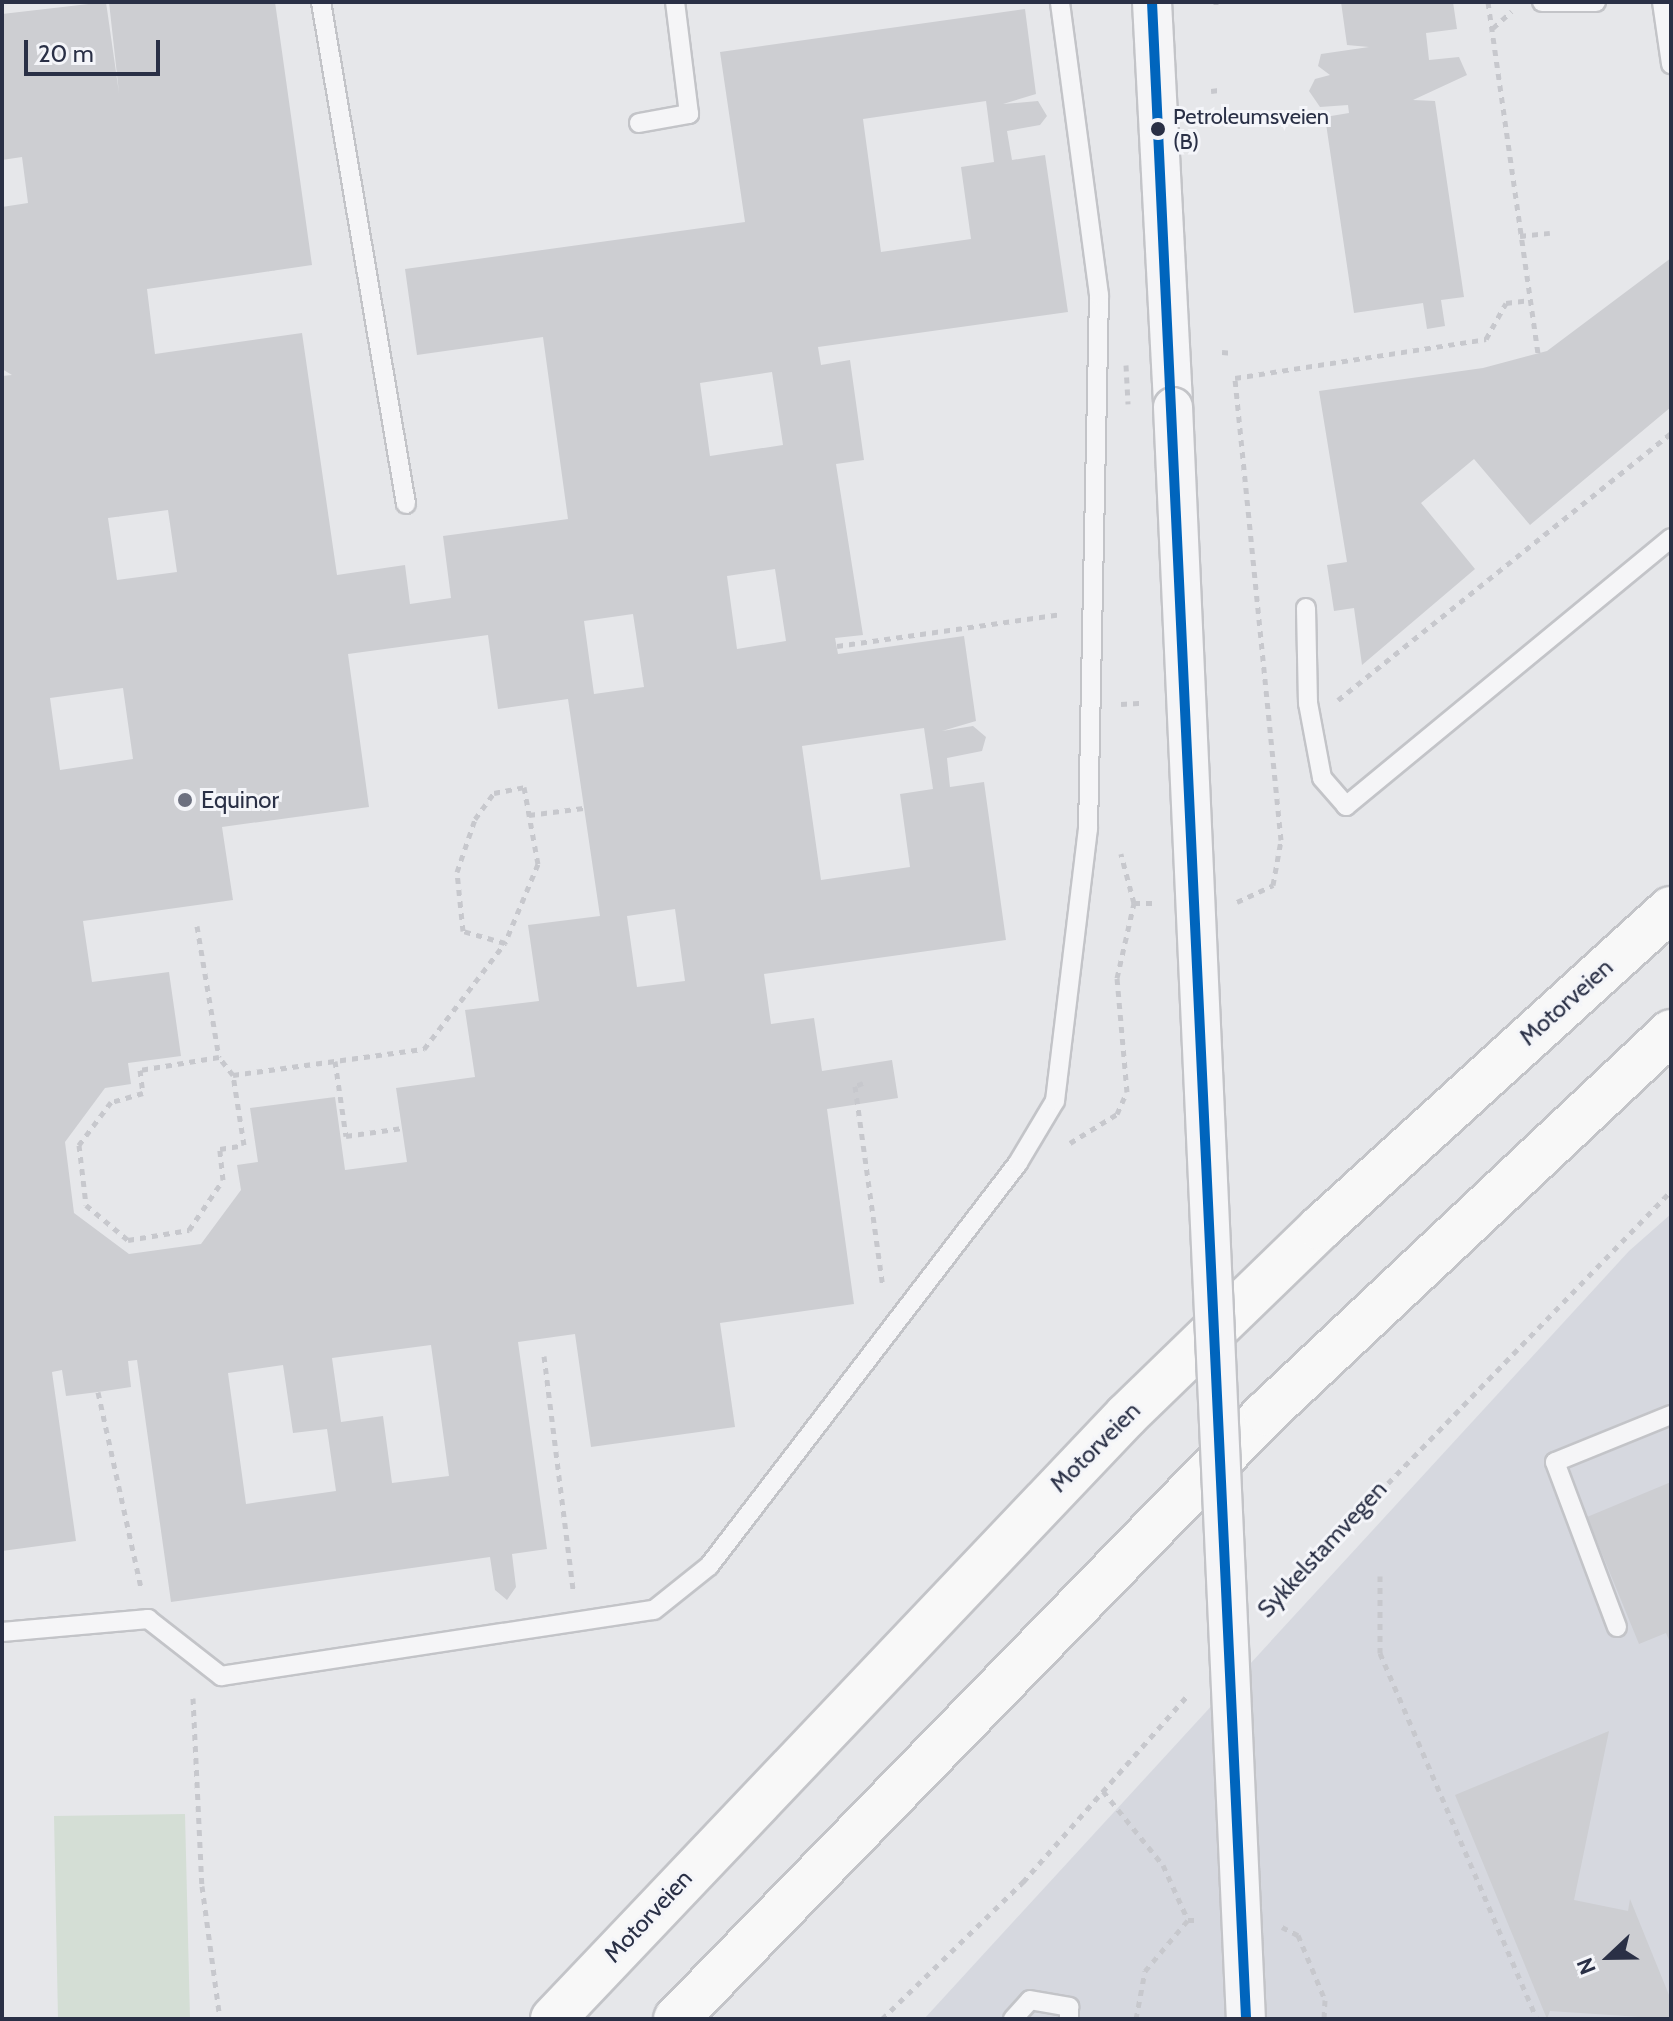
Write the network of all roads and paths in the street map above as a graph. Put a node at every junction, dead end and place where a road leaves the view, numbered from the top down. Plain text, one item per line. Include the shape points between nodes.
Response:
1 (321, 2) edge
2 (675, 2) edge
3 (1060, 2) edge
4 (1152, 2) edge
5 (1488, 2) edge
6 (1522, 2) edge
7 (1542, 2) edge
8 (1596, 2) edge
9 (1662, 2) edge
10 (1492, 29) junction
11 (1671, 64) edge
12 (1219, 90) dead end
13 (1211, 91) dead end
14 (639, 123) dead end
15 (1550, 233) dead end
16 (1520, 236) junction
17 (1529, 300) junction
18 (1222, 352) dead end
19 (1233, 353) dead end
20 (1538, 354) dead end
21 (1671, 433) edge
22 (406, 504) dead end
23 (1671, 538) edge
24 (1306, 608) dead end
25 (1067, 613) dead end
26 (837, 646) dead end
27 (1145, 703) dead end
28 (1308, 703) junction
29 (1265, 707) junction
30 (1117, 713) dead end
31 (584, 808) dead end
32 (529, 815) junction
33 (1134, 903) dead end
34 (1233, 904) dead end
35 (1671, 909) edge
36 (197, 926) dead end
37 (505, 943) junction
38 (1671, 1032) edge
39 (219, 1057) junction
40 (335, 1061) junction
41 (233, 1075) junction
42 (863, 1083) dead end
43 (402, 1128) dead end
44 (1018, 1163) junction
45 (1671, 1191) edge
46 (890, 1335) junction
47 (544, 1356) dead end
48 (98, 1392) dead end
49 (1671, 1415) edge
50 (1380, 1576) dead end
51 (1262, 1614) dead end
52 (148, 1619) junction
53 (578, 1627) junction
54 (1617, 1627) dead end
55 (2, 1632) edge
56 (189, 1650) junction
57 (1200, 1681) dead end
58 (1103, 1791) junction
59 (1188, 1920) dead end
60 (220, 2019) edge
61 (553, 2019) edge
62 (676, 2019) edge
63 (882, 2019) edge
64 (1013, 2019) edge
65 (1069, 2019) edge
66 (1246, 2019) edge
67 (1537, 2019) edge

1 - 22 lane
2 - 14 lane via 689,114
3 - 44 lane via 1099,295 1088,814 1055,1101
4 - 66 street, bridge
5 - 10 path
6 - 10 path
7 - 8 lane
9 - 11 lane
10 - 16 path
12 - 13 path
15 - 16 path
16 - 17 path
17 - 20 path
17 - 29 path via 1506,303 1486,339 1235,378
18 - 19 path
21 - 28 path via 1347,699
23 - 28 lane via 1346,806 1322,778
24 - 28 lane
25 - 26 path
27 - 30 path via 1117,704
28 - 29 path
29 - 34 path via 1281,840 1273,885
31 - 32 path
32 - 37 path via 538,864
32 - 37 path via 524,787 494,793 475,819 457,872 463,931
33 - 44 path via 1117,978 1127,1092 1117,1114 1050,1155
35 - 61 highway, Motorveien via 1320,1228 1127,1415
36 - 39 path
37 - 40 path via 424,1049
38 - 62 highway via 1266,1413
39 - 41 path
39 - 41 path via 140,1070 143,1093 111,1102 79,1145 86,1205 128,1240 189,1230 223,1180 220,1149 244,1145
40 - 41 path
40 - 43 path via 346,1136
42 - 46 path via 855,1086
44 - 46 lane
45 - 51 path, Sykkelstamvegen
46 - 53 lane via 709,1566 654,1610
47 - 53 path
48 - 52 path
49 - 54 lane via 1555,1462
50 - 67 path via 1380,1653
52 - 55 lane
52 - 56 lane
53 - 56 lane via 221,1676
56 - 60 path via 202,1886
57 - 58 path
58 - 59 path via 1163,1865
58 - 63 path via 1023,1882
64 - 65 lane via 1030,2000 1069,2007

